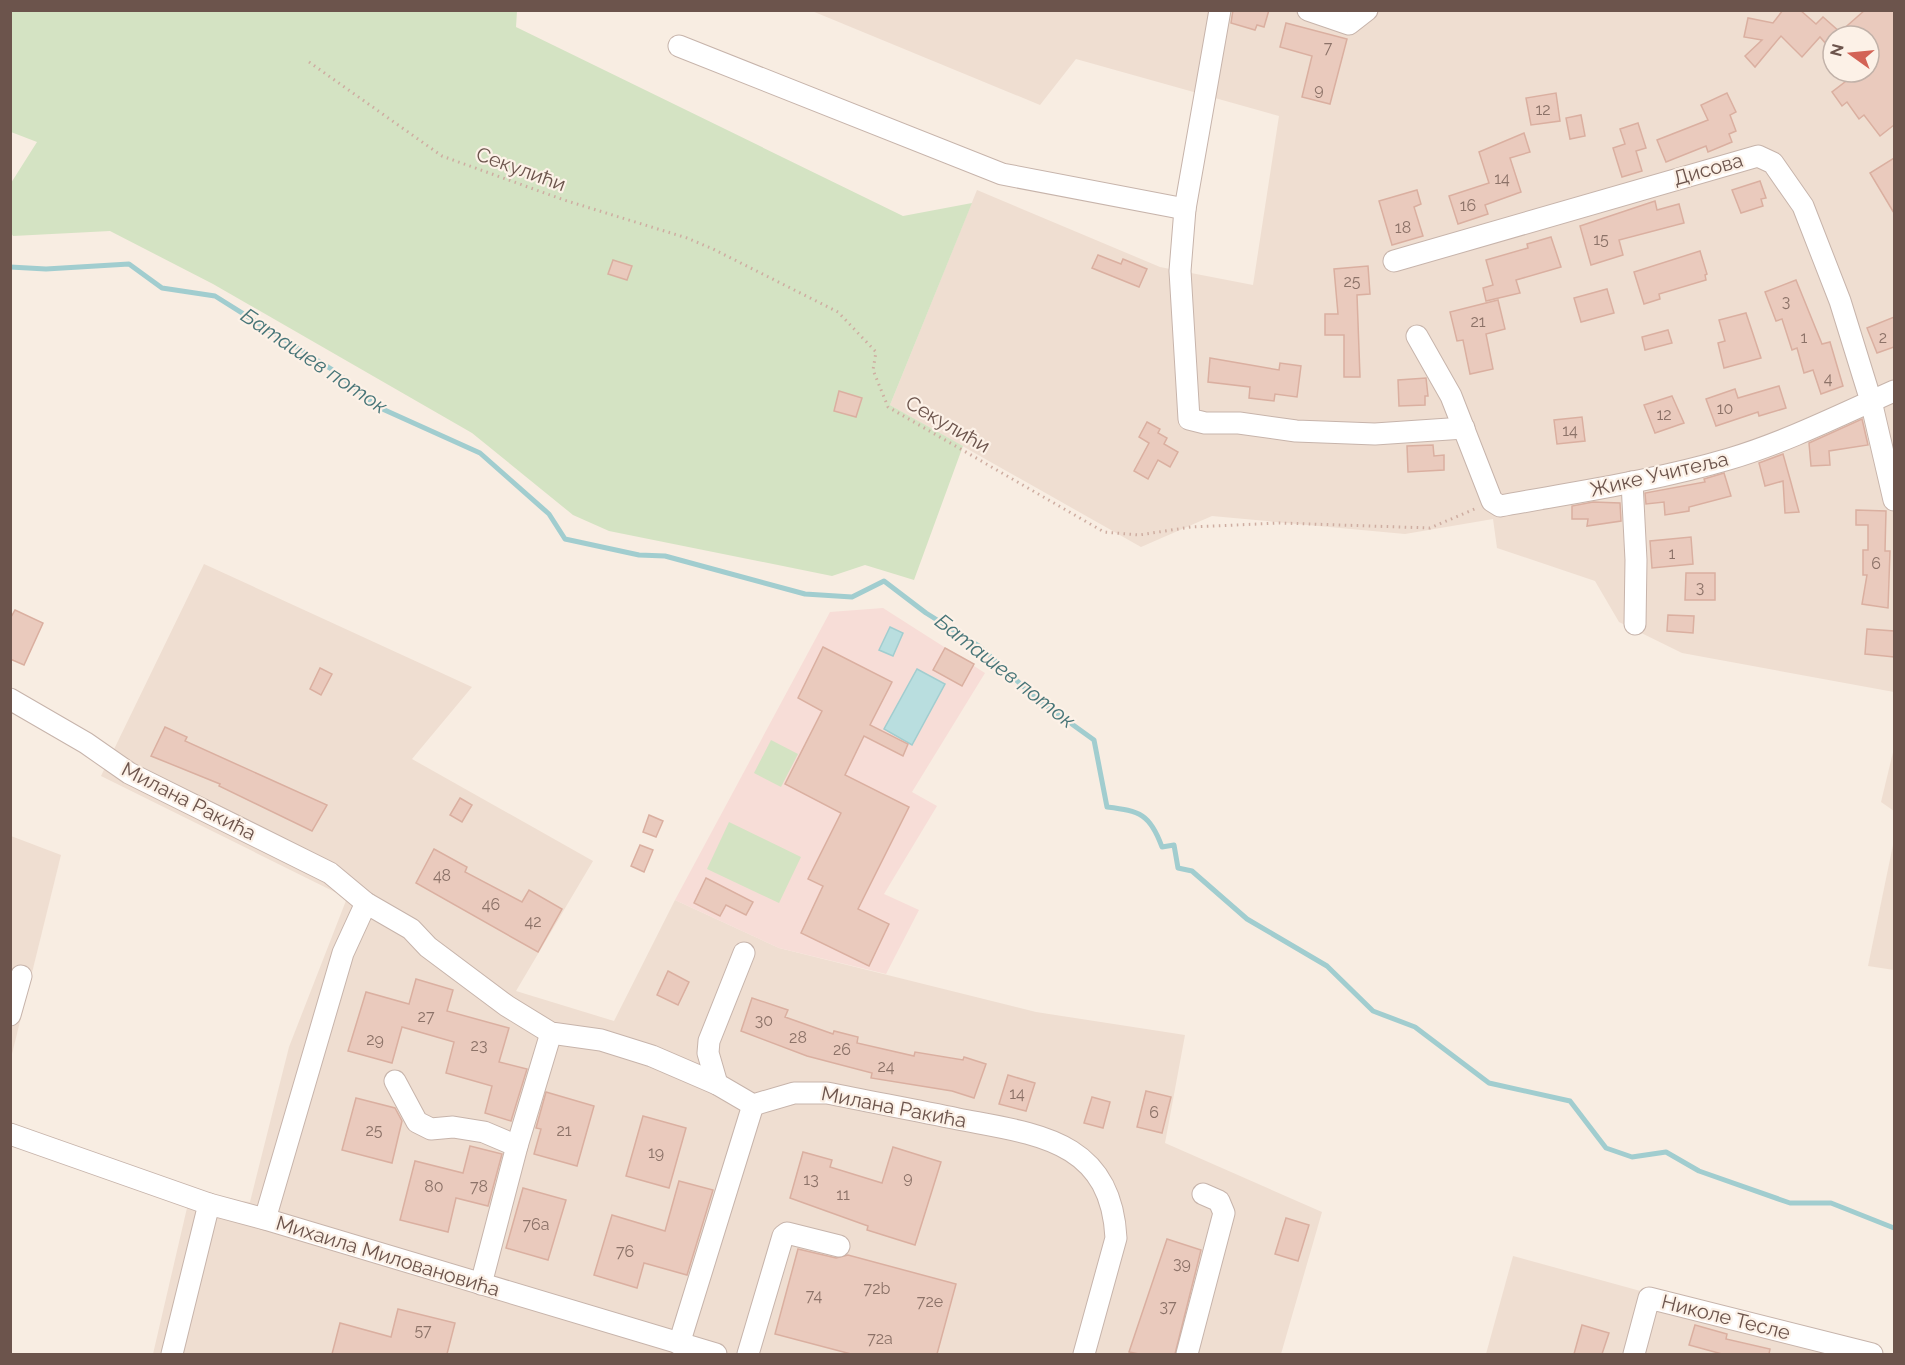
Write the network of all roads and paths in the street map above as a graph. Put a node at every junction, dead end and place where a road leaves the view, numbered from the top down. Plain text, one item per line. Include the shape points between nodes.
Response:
1 (1220, 10) edge
2 (1308, 10) edge
3 (1367, 10) edge
4 (679, 46) dead end
5 (309, 62) dead end
6 (1185, 209) junction
7 (1395, 261) dead end
8 (1417, 336) dead end
9 (1894, 391) edge
10 (1871, 401) junction
11 (1464, 428) junction
12 (1632, 483) junction
13 (1894, 500) edge
14 (1492, 501) junction
15 (1635, 624) dead end
16 (10, 699) edge
17 (366, 903) junction
18 (744, 953) dead end
19 (21, 976) dead end
20 (10, 1015) edge
21 (551, 1033) junction
22 (395, 1081) dead end
23 (717, 1084) junction
24 (753, 1106) junction
25 (10, 1134) edge
26 (517, 1146) junction
27 (1203, 1194) dead end
28 (208, 1204) junction
29 (265, 1219) junction
30 (839, 1246) dead end
31 (482, 1284) junction
32 (679, 1344) junction
33 (172, 1354) edge
34 (716, 1354) edge
35 (748, 1354) edge
36 (1083, 1354) edge
37 (1186, 1354) edge
38 (1635, 1354) edge
39 (1872, 1354) edge

1 - 6 street
2 - 3 street via 1348,24
4 - 6 street via 1002,174
5 - 14 path, Секулићи via 442,156 564,201 687,238 838,312 876,352 873,370 888,407 1104,532 1139,536 1191,527 1280,524 1430,528
6 - 11 street via 1180,271 1189,419 1364,434
7 - 10 street, Дисова via 1758,156 1773,164 1803,206 1840,301
8 - 11 street
9 - 10 street, Жике Учитеља
10 - 12 street, Жике Учитеља via 1731,458
10 - 13 street, Дисова
11 - 14 street
12 - 14 street, Жике Учитеља via 1500,506
12 - 15 street
16 - 17 street, Милана Ракића via 129,773 330,873
17 - 21 street, Милана Ракића via 411,929 428,947 507,1006
17 - 29 street via 343,953
18 - 23 street via 708,1041
19 - 20 street
21 - 23 street, Милана Ракића via 601,1040 652,1056
21 - 26 street
22 - 26 street via 417,1122 432,1129 453,1127 484,1132
23 - 24 street, Милана Ракића
24 - 32 street
24 - 36 street, Милана Ракића via 794,1093 827,1093 1038,1134 1074,1152 1105,1189 1116,1231
25 - 28 street, Михаила Миловановића
26 - 31 street
27 - 37 street via 1215,1199 1223,1209
28 - 29 street, Михаила Миловановића
28 - 33 street
29 - 31 street, Михаила Миловановића
30 - 35 street via 787,1233 783,1236
31 - 32 street, Михаила Миловановића
32 - 34 street, Михаила Миловановића
38 - 39 street, Николе Тесле via 1649,1298

